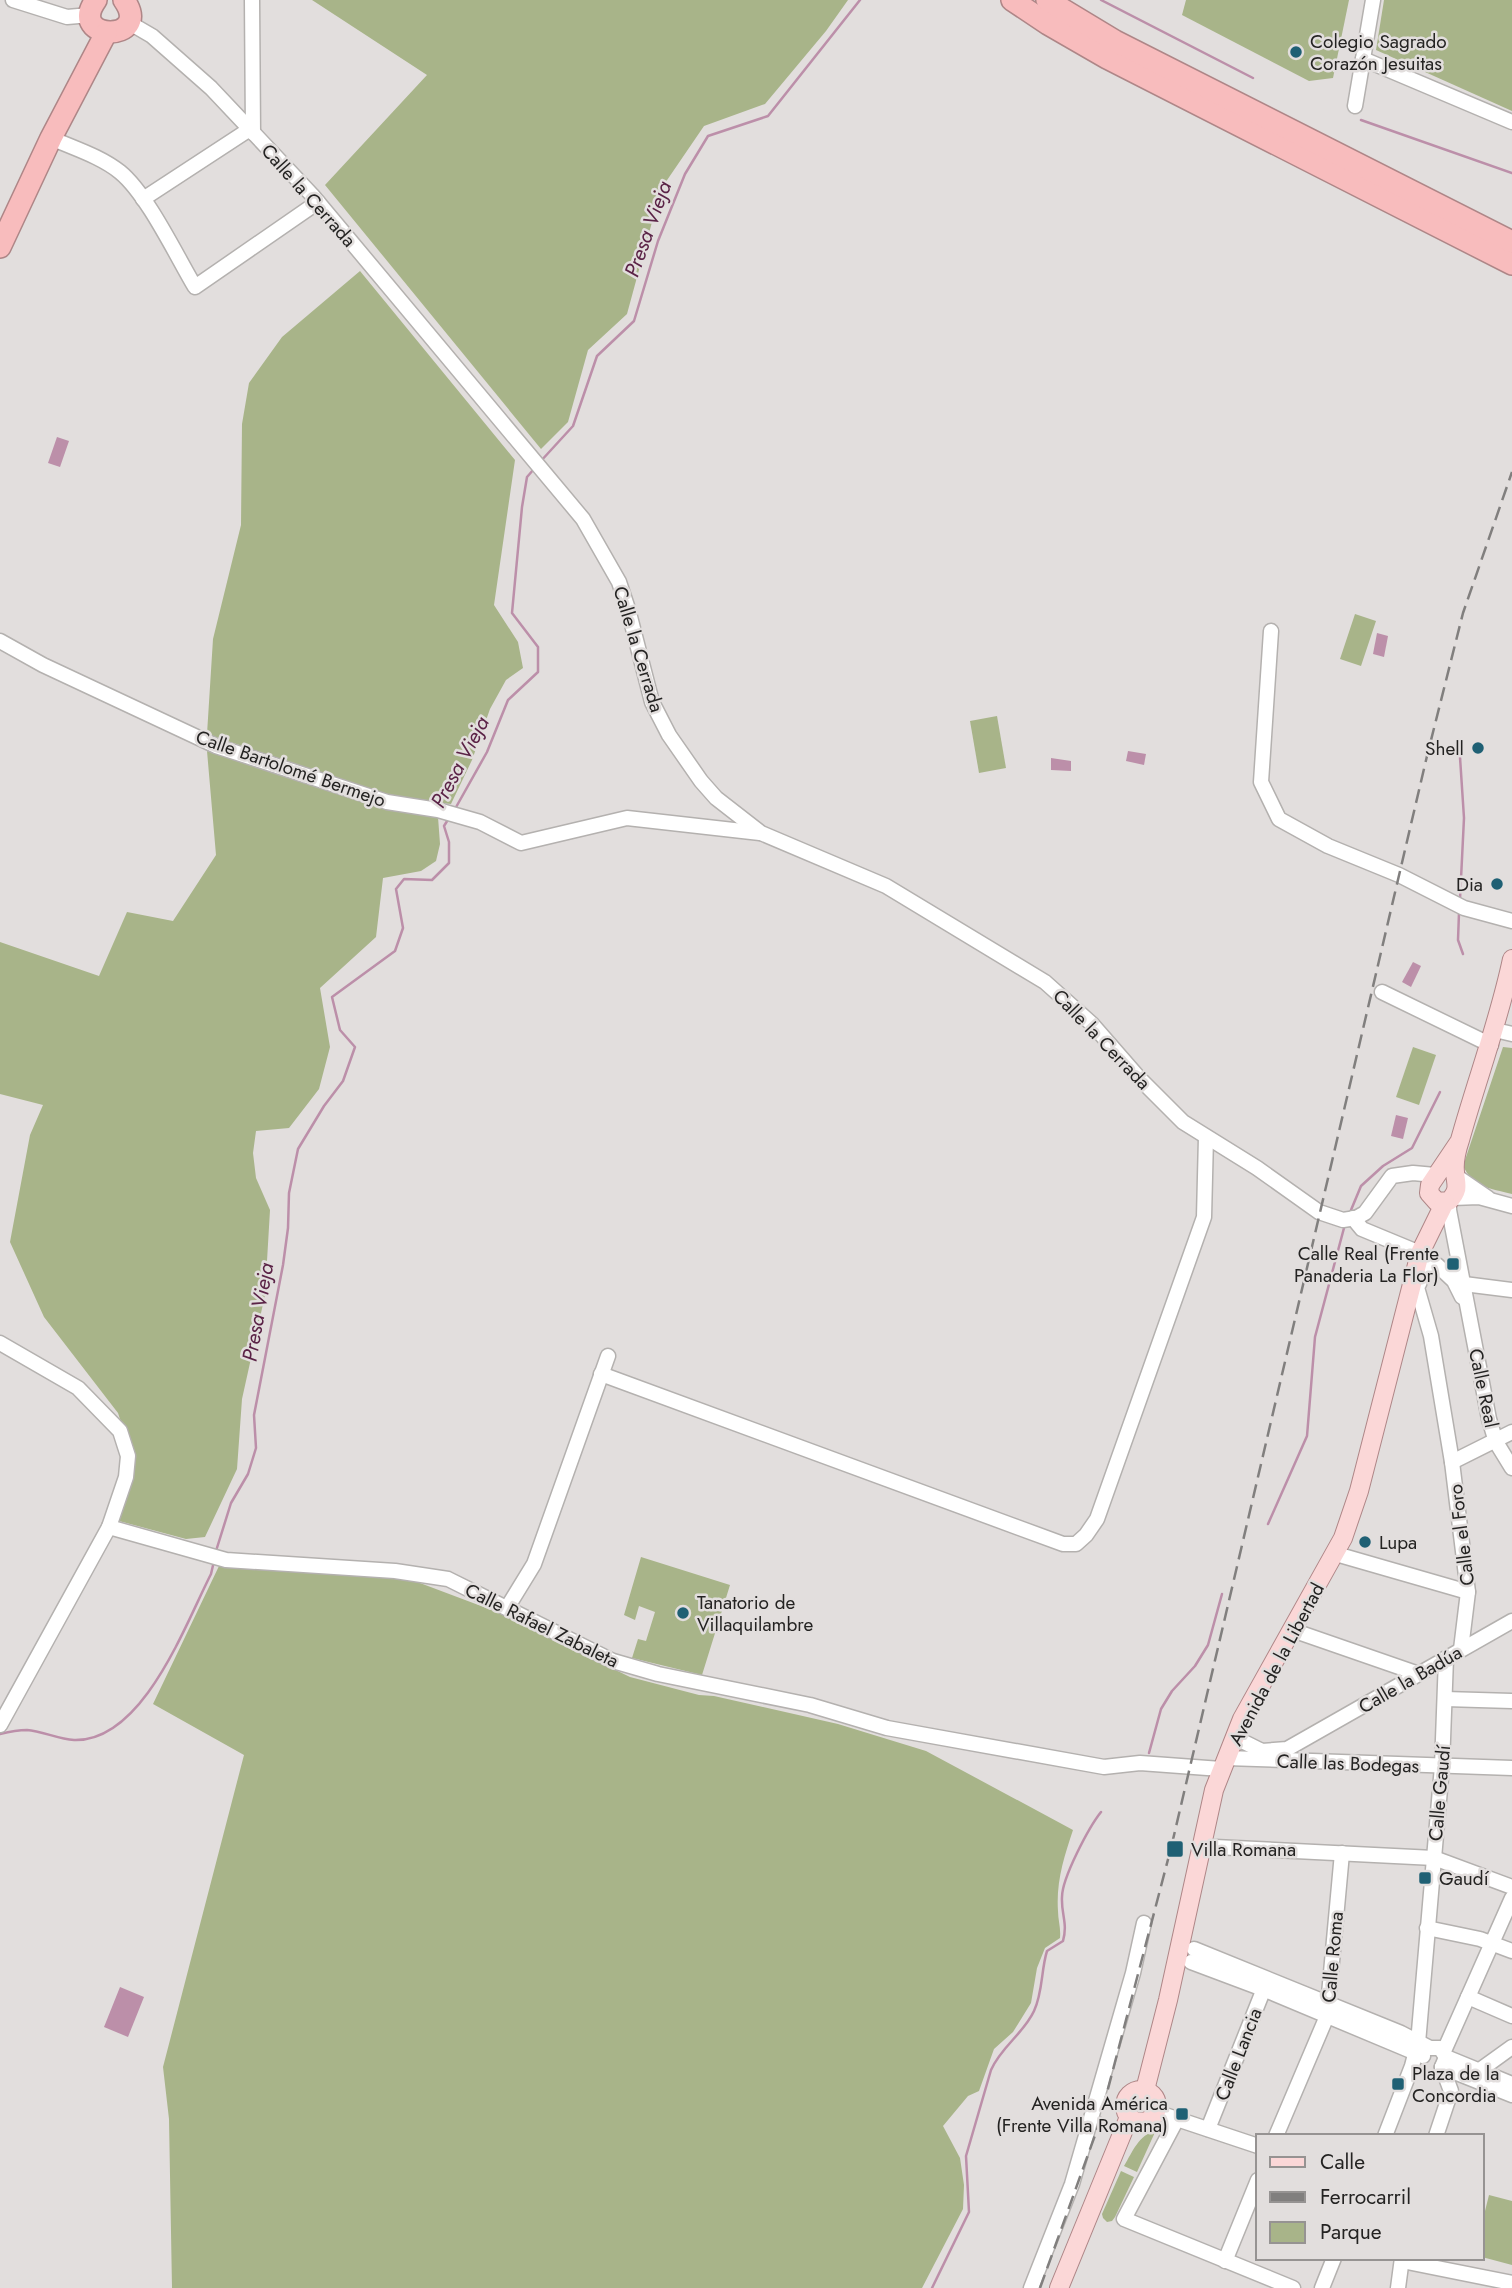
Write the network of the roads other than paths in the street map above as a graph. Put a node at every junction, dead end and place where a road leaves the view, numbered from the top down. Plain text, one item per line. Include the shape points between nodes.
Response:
1 (13, 0) edge
2 (124, 0) edge
3 (252, 0) edge
4 (1012, 0) edge
5 (1047, 0) edge
6 (1373, 0) edge
7 (93, 8) edge
8 (128, 22) junction
9 (106, 33) junction
10 (1363, 59) junction
11 (1355, 106) dead end
12 (1512, 122) edge
13 (251, 131) junction
14 (51, 138) junction
15 (1368, 170) junction
16 (1382, 198) junction
17 (143, 199) junction
18 (318, 202) junction
19 (1512, 232) edge
20 (1512, 242) edge
21 (0, 247) edge
22 (1512, 264) edge
23 (1512, 275) edge
24 (1271, 631) dead end
25 (0, 641) edge
26 (761, 833) junction
27 (1512, 921) edge
28 (1512, 959) edge
29 (1382, 992) dead end
30 (1499, 1036) edge
31 (1206, 1137) junction
32 (1443, 1187) junction
33 (1489, 1199) junction
34 (1512, 1206) edge
35 (1353, 1218) junction
36 (1422, 1248) junction
37 (1417, 1283) junction
38 (1464, 1284) junction
39 (1512, 1290) edge
40 (1466, 1304) junction
41 (0, 1343) edge
42 (608, 1356) dead end
43 (601, 1374) junction
44 (1512, 1432) edge
45 (1496, 1442) junction
46 (1452, 1462) junction
47 (1512, 1468) edge
48 (109, 1527) junction
49 (1336, 1554) junction
50 (1468, 1592) junction
51 (507, 1608) junction
52 (1512, 1621) edge
53 (1292, 1630) junction
54 (1461, 1649) junction
55 (1446, 1658) junction
56 (1419, 1674) junction
57 (1445, 1699) junction
58 (1512, 1701) edge
59 (0, 1725) edge
60 (1234, 1737) junction
61 (1308, 1738) junction
62 (1287, 1749) junction
63 (1271, 1760) junction
64 (1307, 1761) junction
65 (1224, 1764) junction
66 (1442, 1766) junction
67 (1512, 1768) edge
68 (1215, 1847) dead end
69 (1342, 1853) junction
70 (1434, 1858) junction
71 (1512, 1887) edge
72 (1512, 1898) edge
73 (1144, 1923) dead end
74 (1427, 1928) junction
75 (1493, 1943) junction
76 (1512, 1951) edge
77 (1192, 1955) dead end
78 (1266, 1984) junction
79 (1468, 1997) junction
80 (1327, 2009) junction
81 (1512, 2016) edge
82 (1512, 2047) edge
83 (1431, 2054) junction
84 (1476, 2075) junction
85 (1512, 2084) edge
86 (1145, 2090) junction
87 (1451, 2091) junction
88 (1512, 2095) edge
89 (1156, 2112) junction
90 (1129, 2117) junction
91 (1177, 2119) junction
92 (1208, 2129) junction
93 (1277, 2134) edge
94 (1386, 2134) edge
95 (1437, 2134) edge
96 (1256, 2145) edge
97 (1256, 2185) edge
98 (1333, 2260) edge
99 (1402, 2260) edge
100 (1407, 2260) edge
101 (1226, 2261) junction
102 (1512, 2283) edge
103 (1031, 2288) edge
104 (1059, 2288) edge
105 (1293, 2288) edge
106 (1322, 2288) edge
107 (1398, 2288) edge

1 - 7 street via 67,17
2 - 8 highway via 130,13
3 - 13 street
4 - 16 highway via 1107,58
5 - 15 highway via 1115,41
6 - 10 street
7 - 9 highway via 95,27
8 - 9 highway via 117,32
8 - 13 street, Calle la Cerrada via 165,47
9 - 14 highway
10 - 11 street
10 - 12 street
13 - 17 street
13 - 18 street, Calle la Cerrada
14 - 17 street via 106,163
14 - 21 highway
15 - 19 highway
15 - 20 highway
16 - 22 highway
16 - 23 highway
17 - 18 street via 195,287
18 - 26 street, Calle la Cerrada via 583,519 619,582 652,702 669,735 716,798
24 - 27 street via 1261,782 1279,819 1460,906
25 - 26 street, Calle Bartolomé Bermejo via 216,746 387,802 480,822 522,843 627,818
26 - 31 street, Calle la Cerrada via 886,886 1045,982 1084,1016 1183,1122
28 - 30 main road, Avenida de la Libertad
29 - 30 street
30 - 32 main road, Avenida de la Libertad
31 - 35 street, Calle la Cerrada via 1319,1212 1343,1220
31 - 43 street via 1204,1217 1097,1519 1076,1544 1063,1544
32 - 33 street
32 - 33 street
32 - 35 street via 1400,1173 1386,1182 1365,1213
32 - 36 main road, Avenida de la Libertad
32 - 38 street, Calle Real
33 - 34 street
35 - 36 street, Calle la Cerrada via 1362,1229
36 - 37 main road, Avenida de la Libertad
37 - 40 street, Calle Real via 1424,1270 1437,1265 1454,1281
37 - 46 street, Calle el Foro via 1431,1336
37 - 49 main road, Avenida de la Libertad via 1401,1324 1359,1491
38 - 39 street
38 - 40 street, Calle Real
40 - 45 street, Calle Real
41 - 48 street via 78,1388 120,1431 128,1456 127,1477
42 - 43 street
43 - 51 street via 534,1564
44 - 45 street, Calle el Foro
45 - 46 street, Calle el Foro
45 - 47 street, Calle Real
46 - 50 street, Calle el Foro
48 - 51 street, Calle Rafael Zabaleta via 215,1557 448,1579
48 - 59 street
49 - 50 street
49 - 53 main road, Avenida de la Libertad
50 - 54 street, Calle el Foro
51 - 65 street, Calle Rafael Zabaleta via 613,1661 810,1705 887,1728 1104,1767
52 - 54 street, Calle la Badúa
53 - 56 street
53 - 60 main road, Avenida de la Libertad
54 - 55 street, Calle la Badúa
55 - 56 street, Calle la Badúa
55 - 57 street, Calle Gaudí
56 - 61 street, Calle la Badúa
57 - 58 street
57 - 66 street, Calle Gaudí
60 - 62 street via 1262,1751
60 - 65 main road, Avenida de la Libertad
61 - 62 street, Calle la Badúa
61 - 64 street
62 - 63 street, Calle la Badúa
63 - 64 street, Calle las Bodegas
63 - 65 street, Calle las Bodegas
64 - 66 street, Calle las Bodegas
65 - 86 main road, Avenida de la Libertad via 1214,1790
66 - 67 street, Calle las Bodegas
66 - 70 street, Calle Gaudí
68 - 69 street
69 - 70 street
69 - 80 street, Calle Roma
70 - 71 street
70 - 74 street, Calle Gaudí
72 - 75 street
73 - 103 street via 1075,2172
74 - 75 street
74 - 83 street, Calle Gaudí
75 - 76 street
75 - 79 street
77 - 78 street
78 - 80 street
78 - 92 street, Calle Lancia
79 - 81 street
79 - 83 street
80 - 83 street
80 - 93 street, Calle Roma
82 - 84 street
83 - 84 street
83 - 87 street
83 - 94 street
84 - 85 street
84 - 87 street
84 - 88 street
86 - 89 main road via 1156,2098
86 - 90 main road via 1134,2091 1127,2098
87 - 95 street
89 - 90 main road via 1143,2122
89 - 91 street
90 - 104 main road
91 - 92 street
91 - 101 street via 1124,2219
92 - 96 street
97 - 101 street
98 - 106 street
99 - 107 street
100 - 102 street
101 - 105 street

